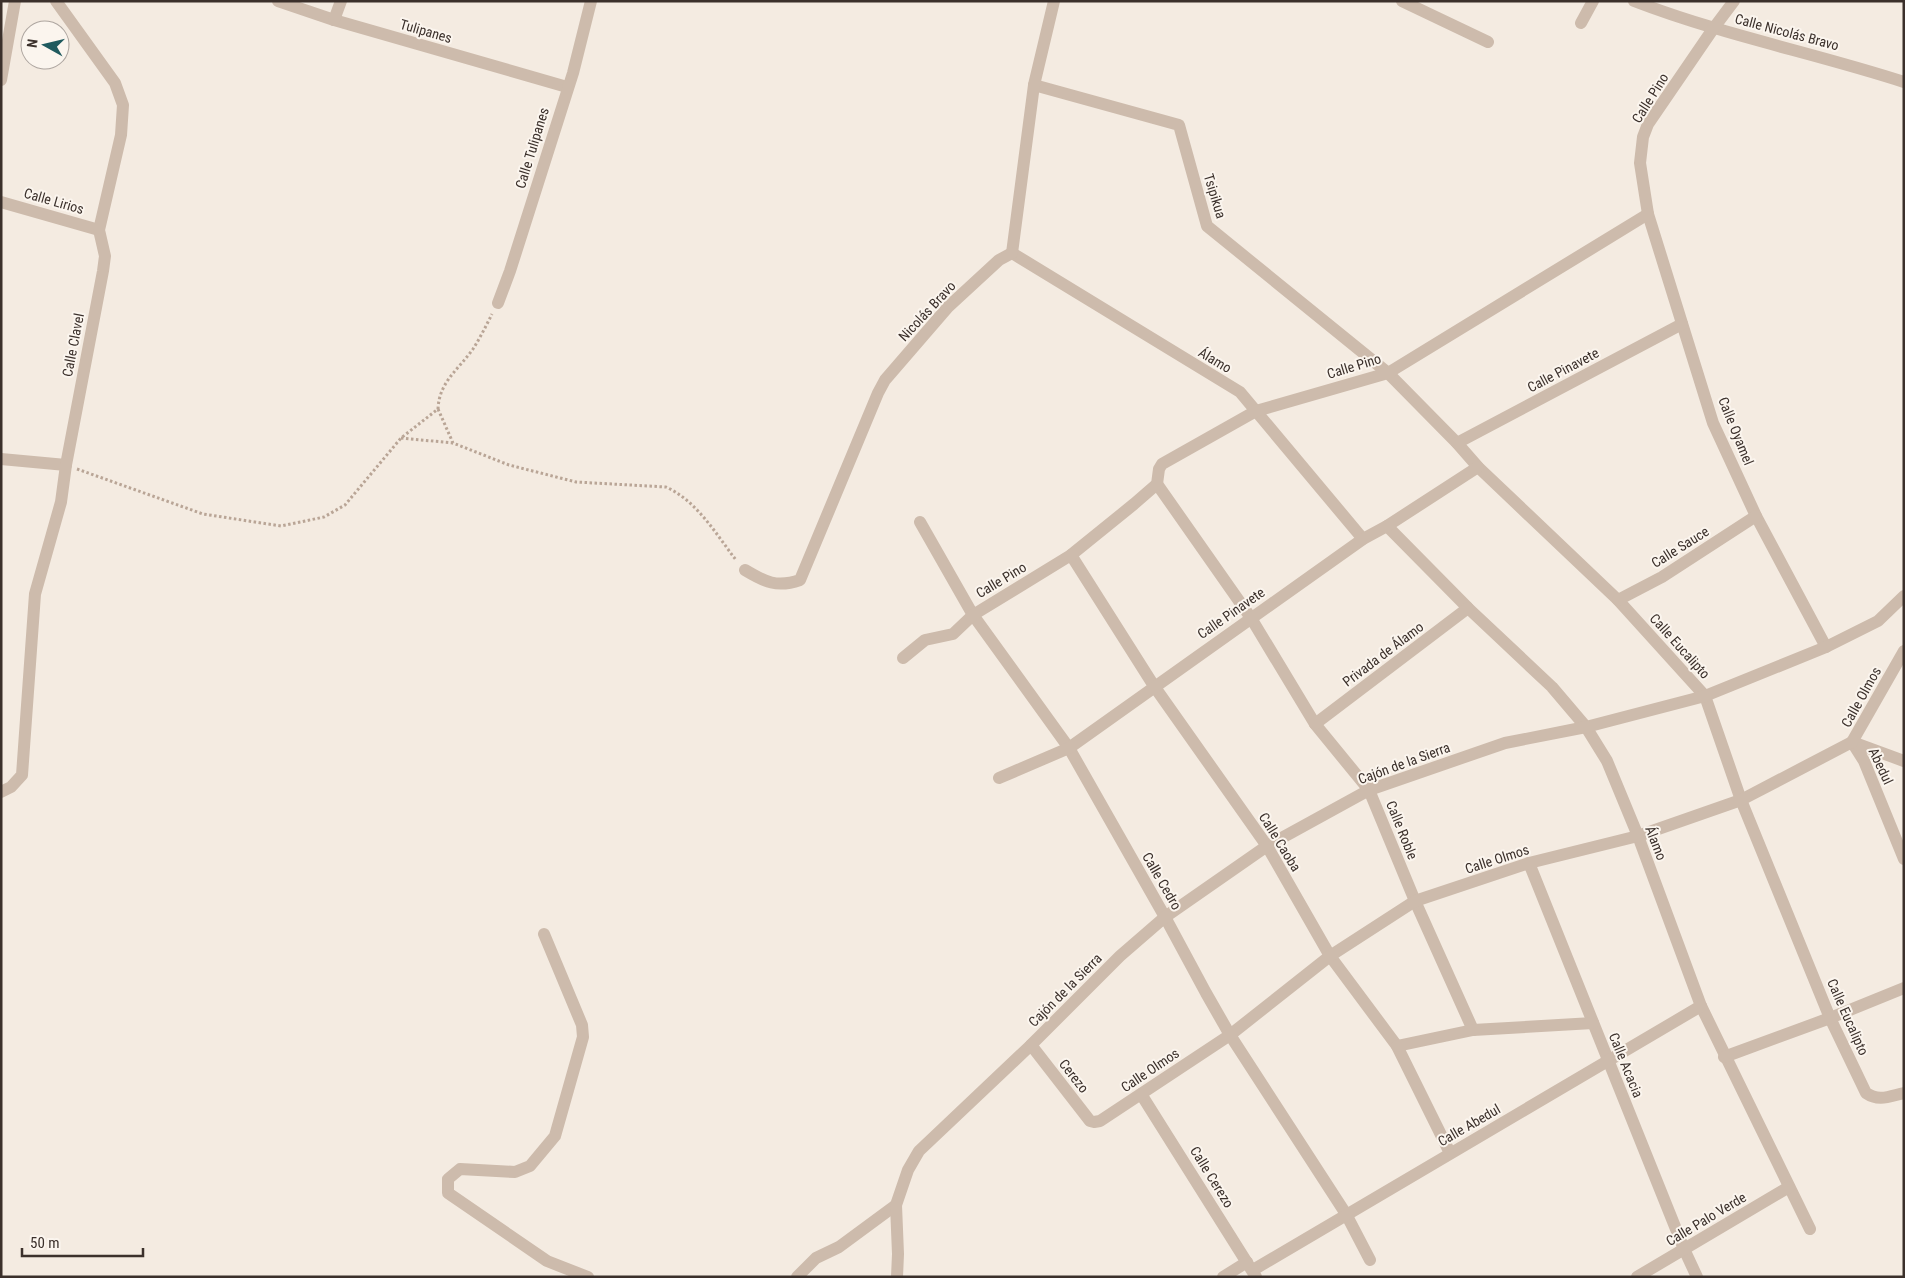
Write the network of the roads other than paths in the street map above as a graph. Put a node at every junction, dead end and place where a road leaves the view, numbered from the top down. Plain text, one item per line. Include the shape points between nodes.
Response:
1 (15, 1) edge
2 (56, 1) edge
3 (278, 1) edge
4 (341, 1) edge
5 (591, 1) edge
6 (1054, 1) edge
7 (1402, 1) edge
8 (1593, 1) edge
9 (1634, 1) edge
10 (1734, 1) edge
11 (334, 20) junction
12 (1581, 23) dead end
13 (1713, 29) junction
14 (1488, 42) dead end
15 (1, 80) edge
16 (1904, 82) edge
17 (1034, 85) junction
18 (567, 87) junction
19 (1, 202) edge
20 (1648, 214) junction
21 (99, 230) junction
22 (1012, 253) junction
23 (498, 303) road end
24 (1682, 324) junction
25 (1388, 373) junction
26 (1256, 411) junction
27 (1457, 443) junction
28 (1, 459) edge
29 (66, 465) junction
30 (1478, 467) junction
31 (1157, 484) junction
32 (1756, 516) junction
33 (920, 522) dead end
34 (1386, 526) junction
35 (1363, 538) junction
36 (1070, 555) junction
37 (745, 570) road end
38 (1904, 596) edge
39 (1618, 600) junction
40 (1468, 608) junction
41 (973, 615) junction
42 (1251, 618) junction
43 (1826, 647) junction
44 (1904, 651) edge
45 (903, 658) dead end
46 (1154, 686) junction
47 (1705, 696) junction
48 (1315, 724) junction
49 (1586, 727) junction
50 (1852, 742) junction
51 (1069, 748) junction
52 (1904, 761) edge
53 (999, 778) dead end
54 (1369, 790) junction
55 (1, 792) edge
56 (1741, 800) junction
57 (1638, 836) junction
58 (1267, 846) junction
59 (1904, 859) edge
60 (1529, 863) junction
61 (1415, 901) junction
62 (1165, 917) junction
63 (544, 934) dead end
64 (1330, 956) junction
65 (1904, 988) edge
66 (1701, 1006) junction
67 (1830, 1018) junction
68 (1593, 1023) junction
69 (1473, 1030) junction
70 (1230, 1035) junction
71 (1031, 1045) junction
72 (1397, 1046) junction
73 (1724, 1057) junction
74 (1609, 1060) junction
75 (1904, 1093) edge
76 (1141, 1094) junction
77 (1094, 1122) joint
78 (1450, 1153) junction
79 (1790, 1187) junction
80 (896, 1205) junction
81 (1346, 1214) junction
82 (1810, 1229) dead end
83 (1684, 1249) junction
84 (1370, 1260) dead end
85 (1252, 1270) edge
86 (588, 1277) edge
87 (796, 1277) edge
88 (896, 1277) edge
89 (1223, 1277) edge
90 (1637, 1277) edge
91 (1697, 1277) edge

1 - 15 street
2 - 21 street via 115,83 123,105 121,135
3 - 11 street, Tulipanes
4 - 11 street
5 - 18 street, Calle Tulipanes
6 - 17 street
7 - 14 street
8 - 12 street
9 - 13 street, Calle Nicolás Bravo
10 - 13 street, Calle Pino
11 - 18 street, Tulipanes
13 - 16 street, Calle Nicolás Bravo
13 - 20 street, Calle Pino via 1648,124 1643,137 1640,163
17 - 22 street
17 - 25 street, Tsipikua via 1179,125 1206,226
18 - 23 street, Calle Tulipanes
19 - 21 street, Calle Lirios
20 - 24 street, Calle Oyamel
20 - 25 street, Calle Pino
21 - 29 street, Calle Clavel via 104,264
22 - 26 street, Álamo via 1240,392
22 - 37 street, Nicolás Bravo via 999,260 948,307 885,380 800,580 778,585
24 - 27 street, Calle Pinavete
24 - 32 street, Calle Oyamel via 1714,423
25 - 26 street, Calle Pino
25 - 27 street, Calle Eucalipto
26 - 31 street, Calle Pino via 1162,464
26 - 35 street, Álamo
27 - 30 street, Calle Eucalipto
28 - 29 street
29 - 55 street, Calle Clavel via 61,502 35,594 22,775
30 - 34 street, Calle Pinavete
30 - 39 street, Calle Eucalipto
31 - 36 street, Calle Pino
31 - 42 street, Calle Roble
32 - 39 street, Calle Sauce via 1670,572
32 - 43 street, Calle Oyamel
33 - 41 street, Calle Cedro
34 - 35 street, Calle Pinavete
34 - 40 street, Álamo
35 - 42 street, Calle Pinavete
36 - 41 street, Calle Pino
36 - 46 street, Calle Caoba
38 - 43 street, Cajón de la Sierra via 1878,621
39 - 47 street, Calle Eucalipto
40 - 48 street, Privada de Álamo
40 - 49 street, Álamo via 1552,687
41 - 45 street, Calle Pino via 953,634 925,640
41 - 51 street, Calle Cedro
42 - 46 street, Calle Pinavete
42 - 48 street, Calle Roble
43 - 47 street, Cajón de la Sierra
44 - 50 street, Calle Olmos
46 - 51 street, Calle Pinavete
46 - 58 street, Calle Caoba
47 - 49 street, Cajón de la Sierra
47 - 56 street, Calle Eucalipto
48 - 54 street, Calle Roble
49 - 54 street, Cajón de la Sierra via 1505,743
49 - 57 street, Álamo via 1607,761
50 - 52 street
50 - 56 street, Calle Olmos
50 - 59 street, Abedul via 1864,761
51 - 53 street, Calle Pinavete
51 - 62 street, Calle Cedro
54 - 58 street, Cajón de la Sierra
54 - 61 street, Calle Roble
56 - 57 street, Calle Olmos
56 - 67 street, Calle Eucalipto
57 - 60 street, Calle Olmos
57 - 66 street, Álamo
58 - 62 street, Cajón de la Sierra
58 - 64 street, Calle Caoba
60 - 61 street, Calle Olmos
60 - 68 street, Calle Acacia
61 - 64 street, Calle Olmos
61 - 69 street, Calle Roble
62 - 70 street, Calle Cedro
62 - 71 street, Cajón de la Sierra via 1120,956
63 - 86 street via 582,1026 583,1038 555,1136 523,1170 460,1169 448,1179 448,1193 547,1261
64 - 70 street, Calle Olmos
64 - 72 street, Calle Caoba
65 - 67 street
66 - 73 street, Álamo
66 - 74 street, Calle Abedul
67 - 73 street
67 - 75 street, Calle Eucalipto via 1866,1093 1880,1099
68 - 69 street
68 - 74 street, Calle Acacia
69 - 72 street
70 - 76 street, Calle Olmos
70 - 81 street, Calle Cedro
71 - 77 street, Cerezo
71 - 80 street, Cajón de la Sierra via 919,1151 908,1170
72 - 78 street, Calle Caoba
73 - 79 street, Álamo
74 - 78 street, Calle Abedul
74 - 83 street, Calle Acacia
76 - 77 street, Calle Olmos
76 - 85 street, Calle Cerezo
78 - 81 street, Calle Abedul
79 - 82 street, Álamo
79 - 83 street, Calle Palo Verde
80 - 87 street via 839,1247 816,1258
80 - 88 street
81 - 84 street, Calle Cedro
81 - 85 street, Calle Abedul
83 - 90 street, Calle Palo Verde
83 - 91 street, Calle Acacia
85 - 89 street

